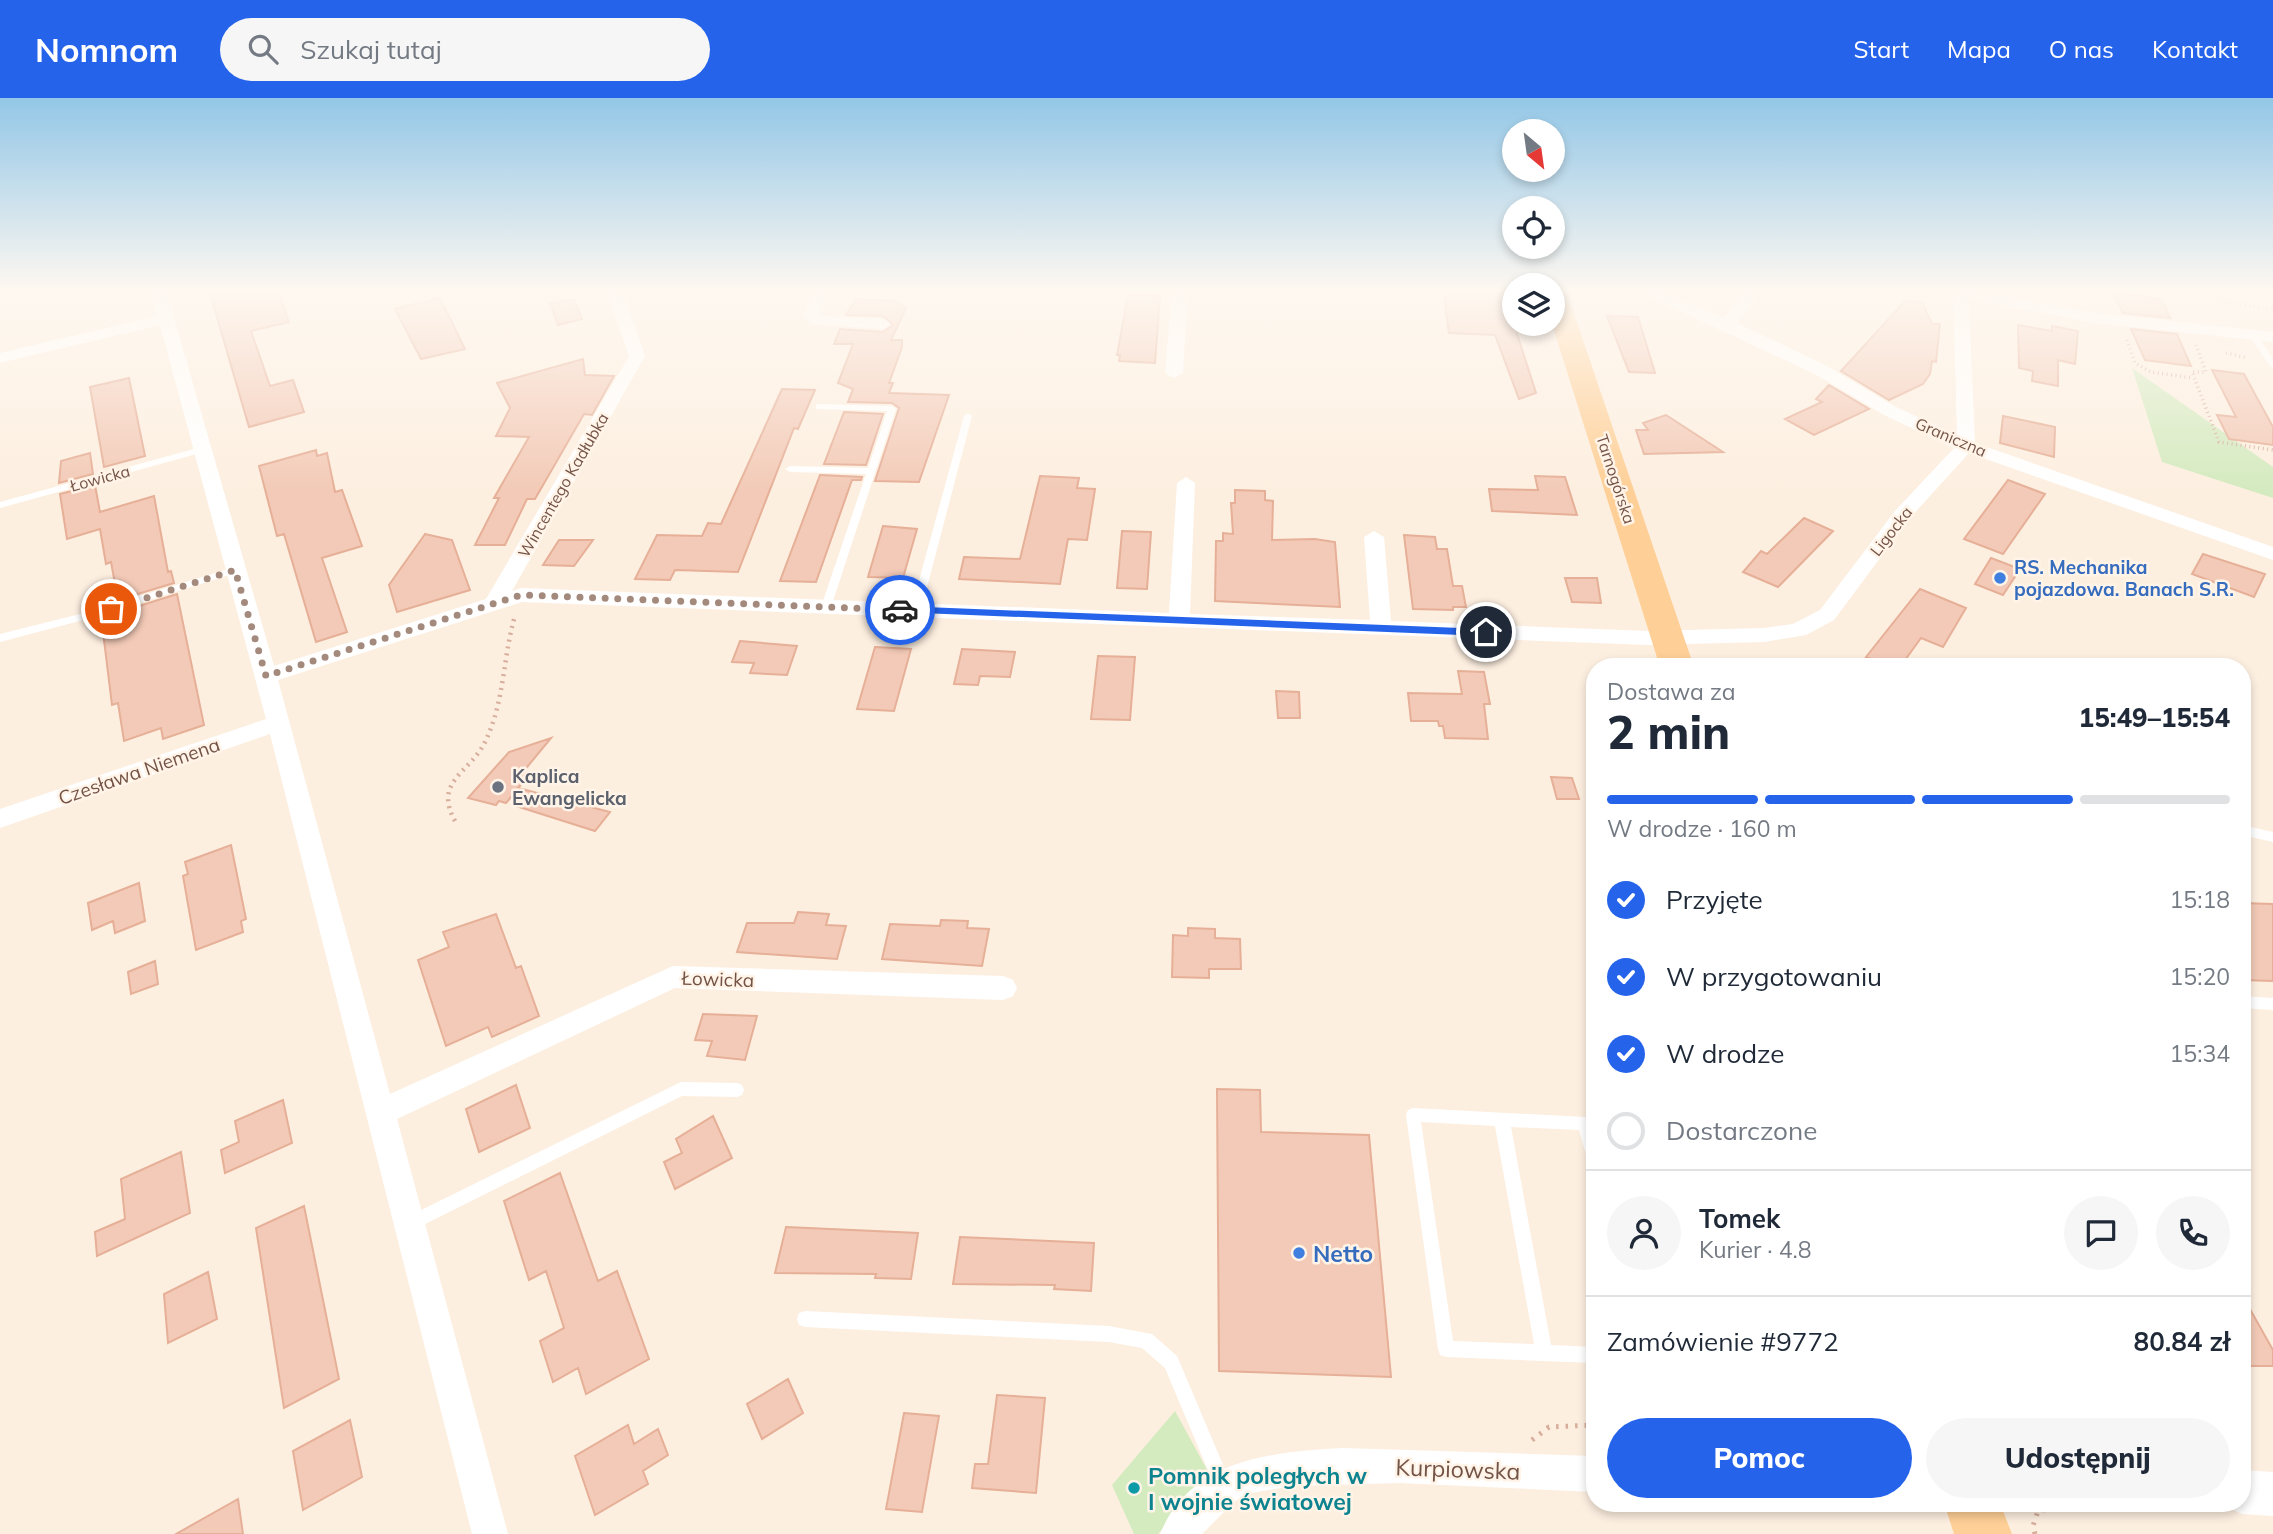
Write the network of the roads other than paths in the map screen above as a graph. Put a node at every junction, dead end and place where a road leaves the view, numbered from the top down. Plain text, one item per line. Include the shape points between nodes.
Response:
1 (176, 357) edge
2 (636, 357) edge
3 (1175, 357) edge
4 (1576, 357) edge
5 (1794, 357) edge
6 (1963, 357) edge
7 (1174, 373) dead end
8 (820, 407) dead end
9 (968, 416) dead end
10 (1966, 446) junction
11 (201, 450) junction
12 (790, 468) dead end
13 (872, 471) junction
14 (1186, 483) dead end
15 (0, 505) edge
16 (1374, 537) dead end
17 (2273, 554) edge
18 (235, 570) junction
19 (495, 601) junction
20 (826, 607) junction
21 (916, 610) junction
22 (1179, 620) junction
23 (1381, 628) junction
24 (1667, 637) junction
25 (0, 638) edge
26 (1674, 658) edge
27 (266, 676) junction
28 (278, 723) junction
29 (0, 819) edge
30 (2251, 832) edge
31 (2273, 838) edge
32 (1003, 988) dead end
33 (2251, 1003) edge
34 (2273, 1004) edge
35 (737, 1090) dead end
36 (379, 1114) junction
37 (1502, 1121) junction
38 (1586, 1124) edge
39 (408, 1224) junction
40 (805, 1319) dead end
41 (1544, 1353) junction
42 (1586, 1355) edge
43 (1586, 1474) edge
44 (1223, 1486) junction
45 (2251, 1493) edge
46 (2273, 1494) edge
47 (490, 1534) edge
48 (1178, 1534) edge

1 - 11 street
2 - 19 street, Wincentego Kadłubka
3 - 7 street
4 - 24 main road, Tarnogórska
5 - 10 street, Graniczna via 1890,411
6 - 10 street
8 - 13 lane via 892,409
9 - 21 lane
10 - 17 street, Graniczna
10 - 24 street, Ligocka via 1902,515 1827,615 1798,630 1764,635
11 - 15 lane, Łowicka
11 - 18 street
12 - 13 lane
13 - 20 lane
14 - 22 street
16 - 23 street
18 - 25 lane via 87,617
18 - 27 street
19 - 20 street, Ligocka via 521,595
19 - 27 street, Ligocka
20 - 21 street, Ligocka
21 - 22 street, Ligocka
22 - 23 street, Ligocka
23 - 24 street, Ligocka
24 - 26 main road, Tarnogórska
27 - 28 street
28 - 29 street, Czesława Niemena
28 - 36 street
30 - 31 lane
32 - 36 street, Łowicka via 673,977
33 - 34 lane
35 - 39 lane via 681,1089
36 - 39 street
37 - 38 lane
37 - 41 lane
37 - 41 lane via 1413,1115 1446,1349
39 - 47 street
40 - 44 lane via 1109,1334 1146,1340 1171,1362
41 - 42 lane
43 - 44 street, Kurpiowska via 1345,1464 1259,1473
44 - 48 street, Kurpiowska
45 - 46 street

